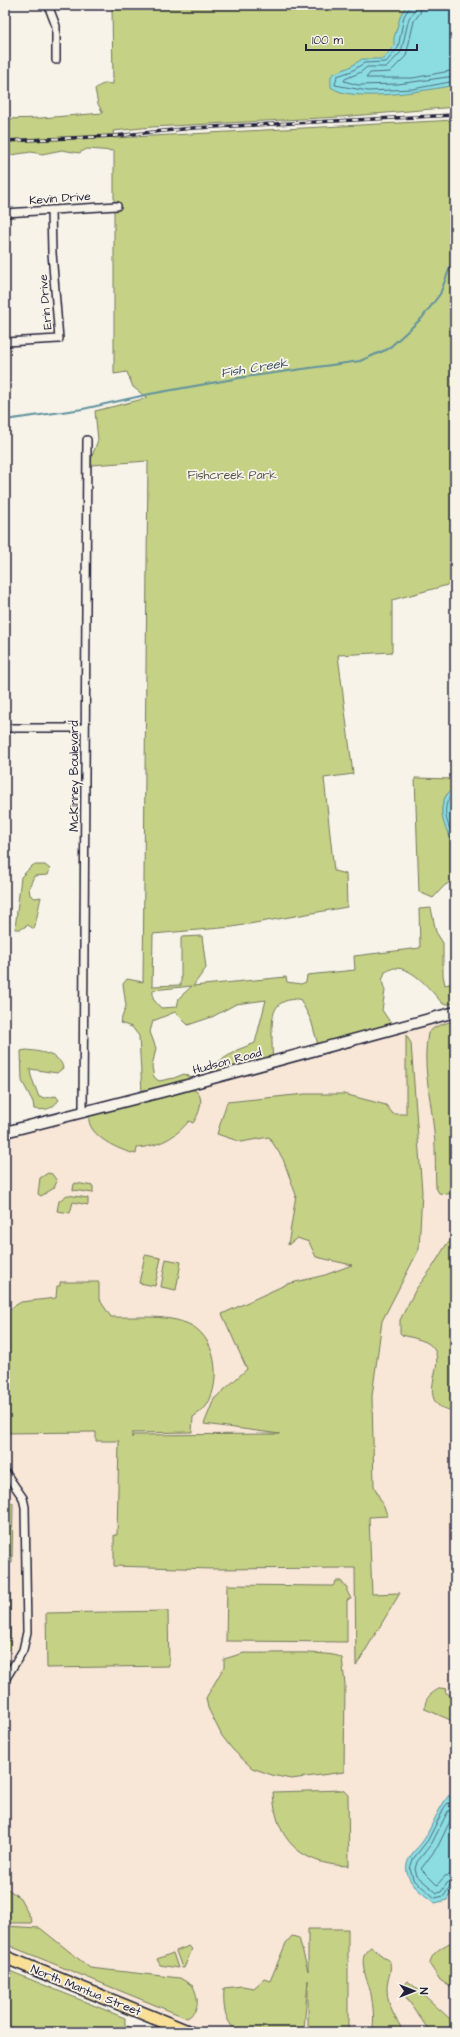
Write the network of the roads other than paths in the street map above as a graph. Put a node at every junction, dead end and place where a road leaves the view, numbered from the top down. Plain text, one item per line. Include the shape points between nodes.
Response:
1 (48, 5) edge
2 (56, 60) dead end
3 (117, 206) dead end
4 (51, 210) junction
5 (5, 213) edge
6 (5, 342) edge
7 (88, 440) dead end
8 (5, 728) edge
9 (85, 728) junction
10 (455, 1012) edge
11 (83, 1113) junction
12 (5, 1132) edge
13 (5, 1472) edge
14 (5, 1680) edge
15 (5, 1957) edge
16 (186, 2032) edge

1 - 2 street via 56,26
3 - 4 street, Kevin Drive
4 - 5 street, Kevin Drive
4 - 6 street, Erin Drive via 59,339
7 - 9 street, McKinney Boulevard
8 - 9 street
9 - 11 street, McKinney Boulevard
10 - 11 street, Hudson Road
11 - 12 street, Hudson Road
13 - 14 street via 24,1503 27,1601 26,1641 21,1655
15 - 16 main road, North Mantua Street

